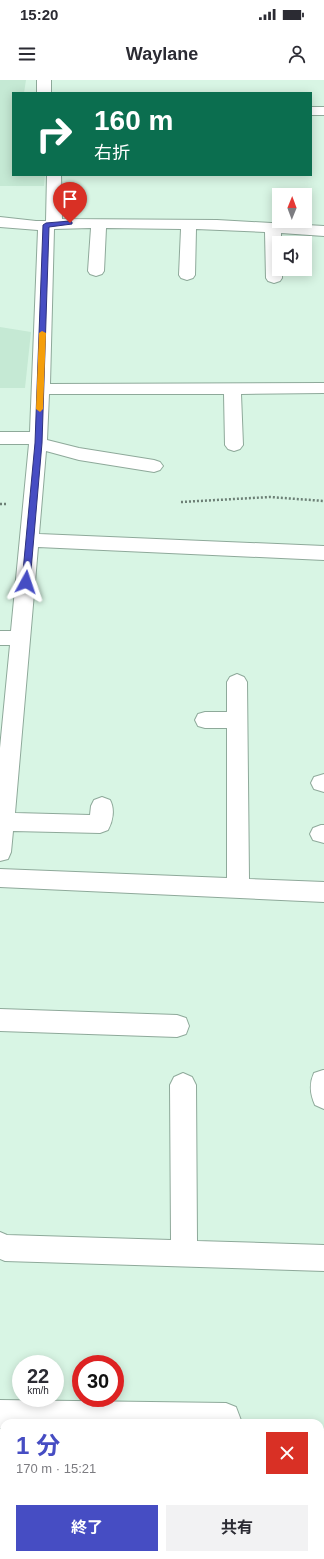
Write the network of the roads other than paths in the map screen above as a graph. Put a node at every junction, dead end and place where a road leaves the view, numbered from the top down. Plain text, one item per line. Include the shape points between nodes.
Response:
1 (44, 80) edge
2 (44, 92) edge
3 (312, 111) edge
4 (324, 111) edge
5 (54, 176) edge
6 (0, 222) edge
7 (99, 223) junction
8 (50, 225) junction
9 (188, 225) junction
10 (272, 228) edge
11 (273, 228) joint
12 (324, 231) edge
13 (96, 271) dead end
14 (187, 275) dead end
15 (274, 278) dead end
16 (232, 388) junction
17 (324, 388) edge
18 (41, 389) junction
19 (0, 438) edge
20 (38, 440) junction
21 (234, 445) dead end
22 (154, 466) dead end
23 (30, 540) junction
24 (324, 553) edge
25 (0, 638) edge
26 (21, 638) junction
27 (237, 682) dead end
28 (205, 720) dead end
29 (237, 720) junction
30 (5, 754) edge
31 (102, 806) dead end
32 (3, 822) junction
33 (0, 852) edge
34 (0, 878) edge
35 (238, 888) junction
36 (324, 892) edge
37 (0, 1020) edge
38 (177, 1026) dead end
39 (183, 1085) dead end
40 (0, 1245) edge
41 (184, 1254) junction
42 (324, 1258) edge
43 (0, 1414) edge
44 (227, 1419) edge

1 - 2 street
3 - 4 street
5 - 8 street
6 - 8 street
7 - 8 street
7 - 9 street
7 - 13 street
8 - 18 street
9 - 10 street
9 - 14 street
11 - 12 street
11 - 15 street
16 - 17 street
16 - 18 street
16 - 21 street
18 - 20 street
19 - 20 street
20 - 22 street via 79,454 134,455
20 - 23 street
23 - 24 street
23 - 26 street
25 - 26 street
26 - 30 street
27 - 29 street
28 - 29 street
29 - 35 street
30 - 32 street
31 - 32 street via 100,824
32 - 33 street
34 - 35 street
35 - 36 street
37 - 38 street
39 - 41 street
40 - 41 street via 5,1248
41 - 42 street
43 - 44 street

